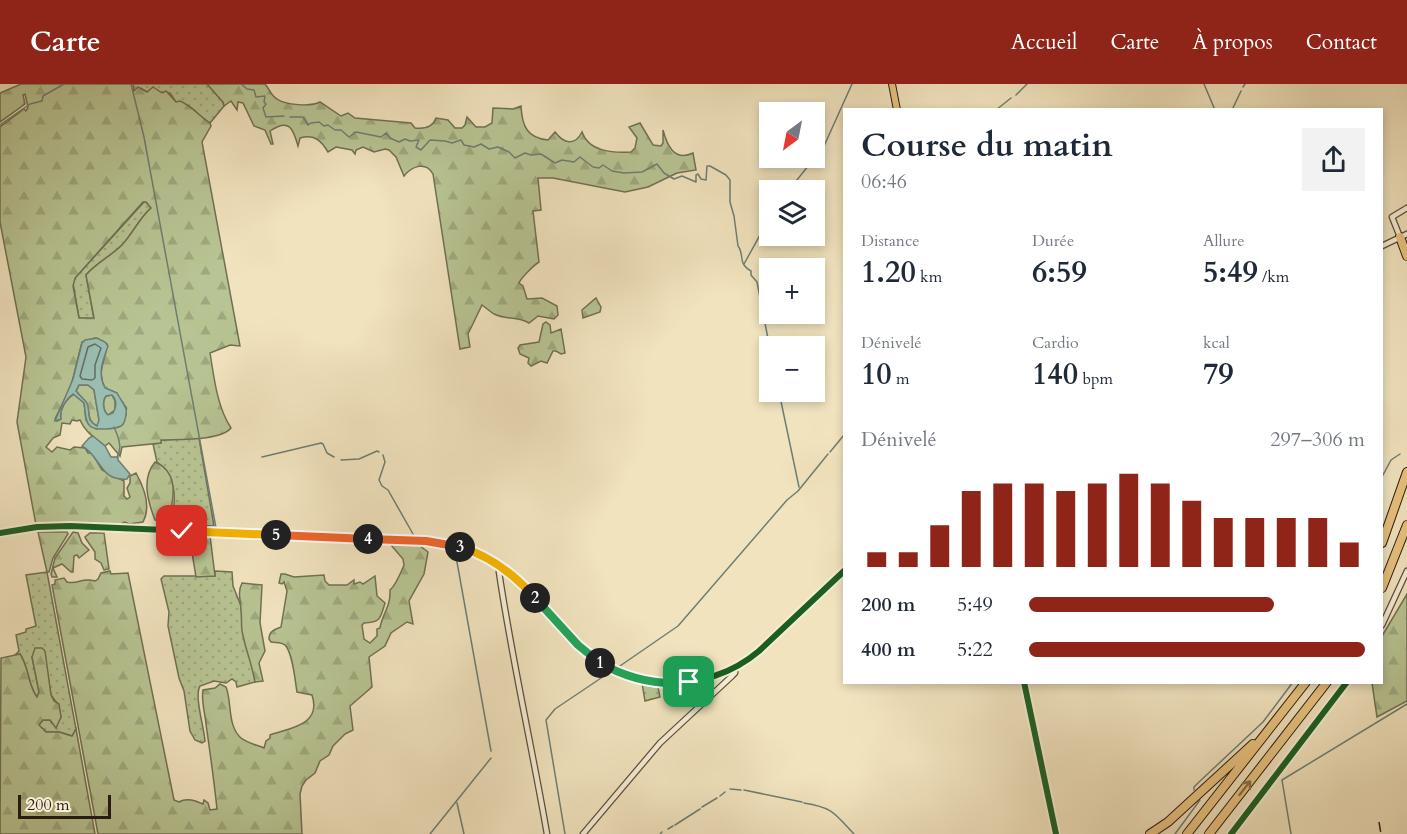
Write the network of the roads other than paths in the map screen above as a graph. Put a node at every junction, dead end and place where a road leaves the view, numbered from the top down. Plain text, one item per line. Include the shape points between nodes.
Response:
1 (892, 84) edge
2 (897, 108) edge
3 (1407, 208) edge
4 (1404, 235) edge
5 (1383, 246) edge
6 (1407, 246) edge
7 (1407, 256) edge
8 (1407, 472) edge
9 (1407, 525) edge
10 (0, 533) edge
11 (1383, 540) edge
12 (500, 566) junction
13 (1407, 571) edge
14 (843, 572) edge
15 (1383, 585) edge
16 (1383, 623) edge
17 (735, 667) junction
18 (1024, 684) edge
19 (1304, 684) edge
20 (1325, 684) edge
21 (1345, 684) edge
22 (1279, 718) junction
23 (547, 834) edge
24 (584, 834) edge
25 (1056, 834) edge
26 (1150, 834) edge
27 (1187, 834) edge
28 (1209, 834) edge
29 (1231, 834) edge

1 - 2 main road
3 - 4 street via 1392,217
4 - 5 street
4 - 6 highway
4 - 7 highway via 1400,242
8 - 11 highway
9 - 15 highway
10 - 12 street via 64,526 426,541 462,547
12 - 17 street via 578,645 614,670 642,680 674,683 706,678
12 - 23 street via 516,677
13 - 16 street
14 - 17 street via 759,651
17 - 24 street via 735,673 660,743
18 - 25 main road
19 - 22 highway
28 -> 20 highway
21 - 29 street
22 - 26 highway via 1235,762
22 - 27 highway

